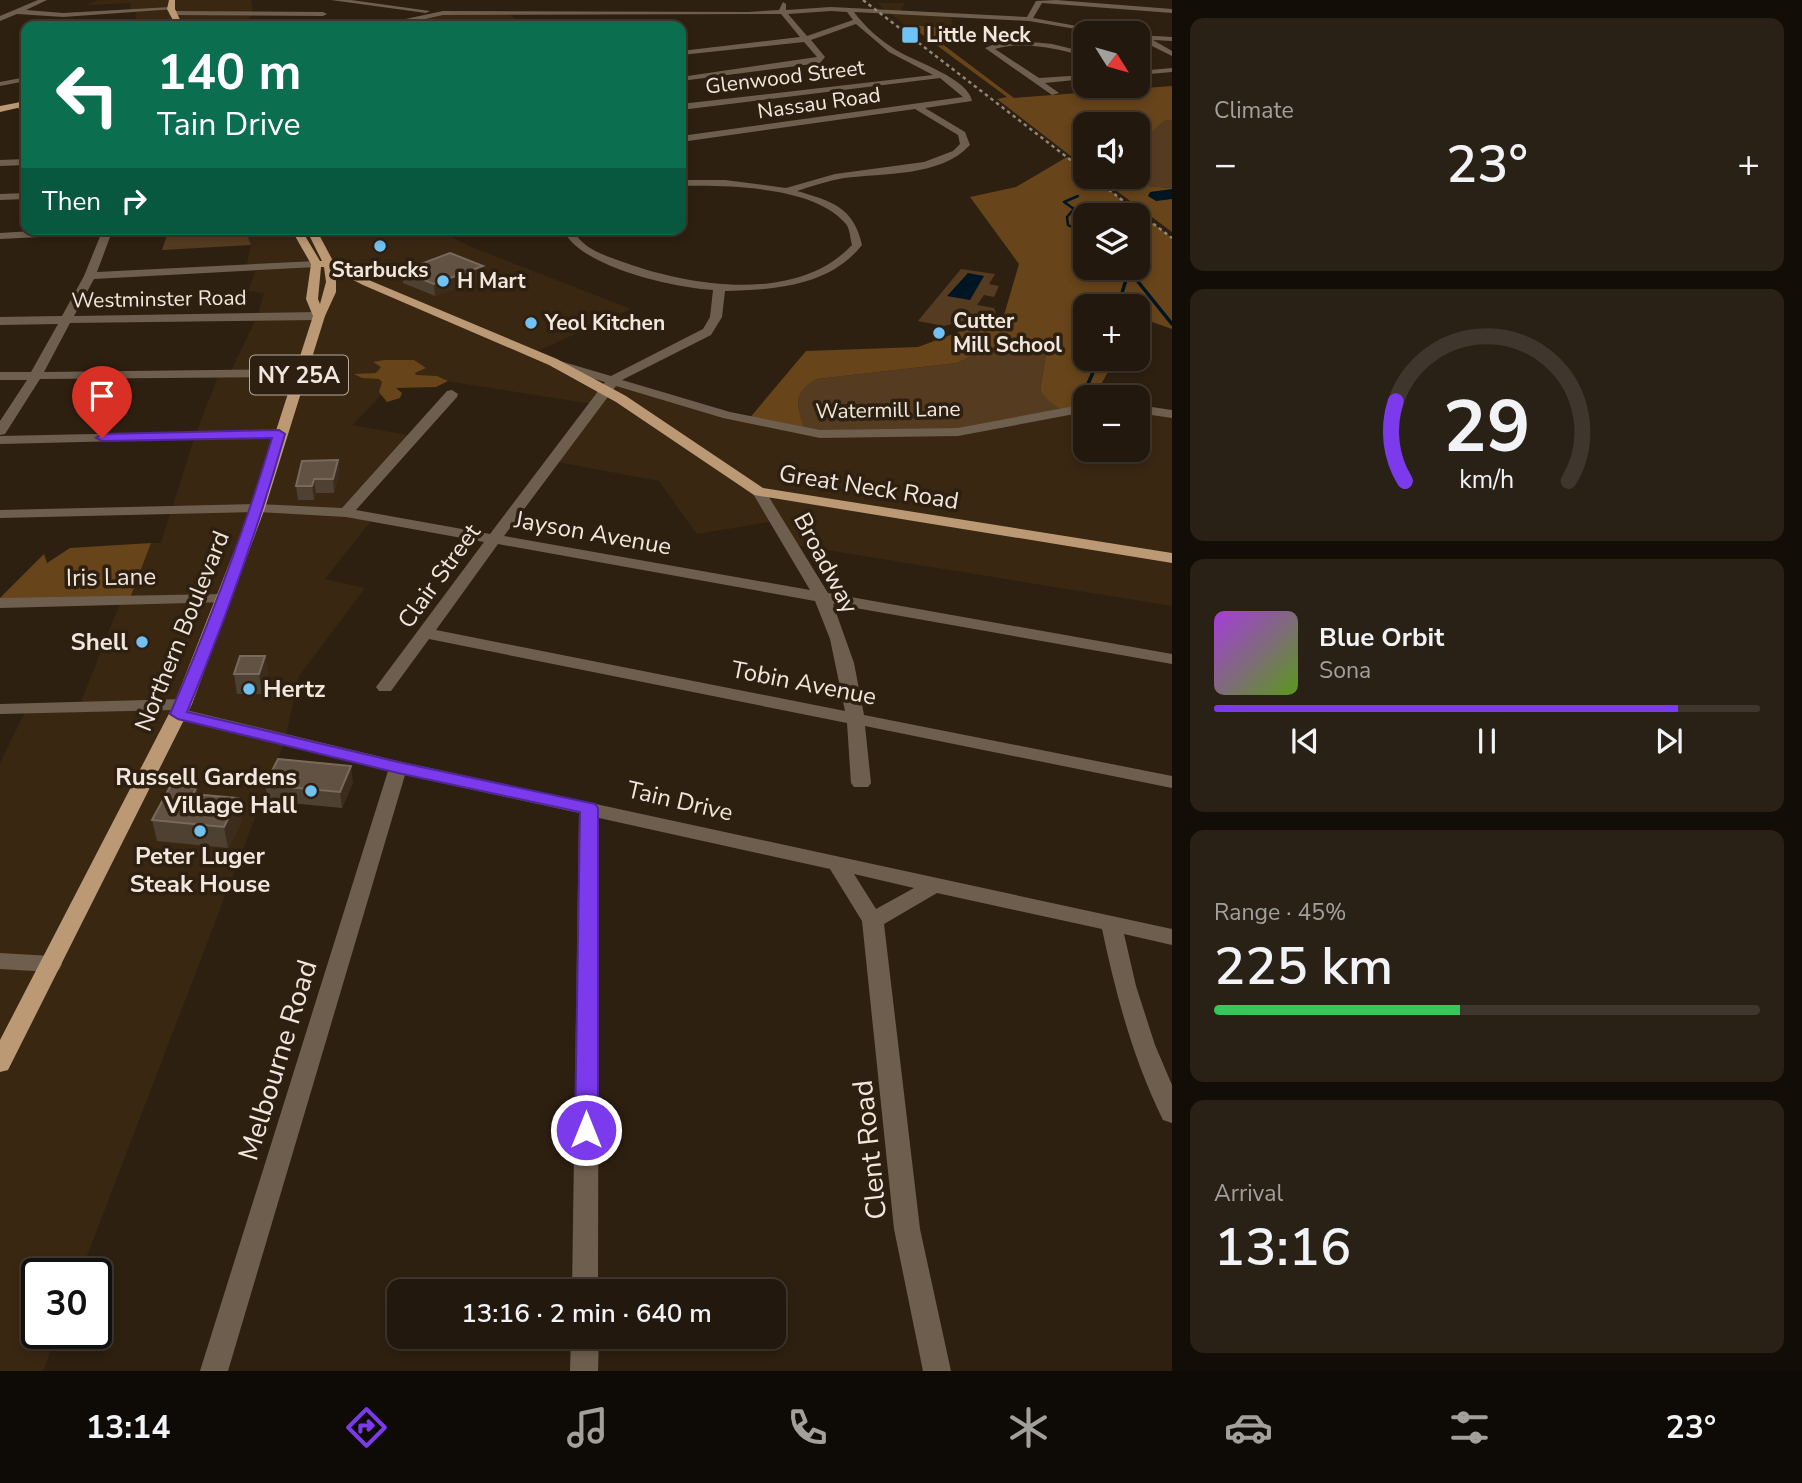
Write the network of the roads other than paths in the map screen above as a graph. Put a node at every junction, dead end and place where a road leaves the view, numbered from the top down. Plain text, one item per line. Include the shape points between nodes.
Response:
1 (44, 0) edge
2 (172, 0) edge
3 (334, 0) edge
4 (707, 0) edge
5 (783, 0) edge
6 (1039, 1) edge
7 (877, 3) dead end
8 (849, 10) junction
9 (861, 10) junction
10 (1154, 10) junction
11 (172, 11) junction
12 (782, 11) junction
13 (888, 11) junction
14 (1172, 11) edge
15 (16, 12) junction
16 (506, 12) junction
17 (443, 13) junction
18 (625, 13) junction
19 (323, 14) dead end
20 (709, 14) junction
21 (63, 15) junction
22 (421, 16) junction
23 (989, 16) junction
24 (0, 19) edge
25 (515, 19) dead end
26 (1029, 19) junction
27 (62, 21) edge
28 (177, 21) edge
29 (403, 21) edge
30 (428, 21) edge
31 (623, 21) edge
32 (856, 21) junction
33 (1073, 27) edge
34 (1150, 38) edge
35 (1158, 38) junction
36 (807, 39) junction
37 (1172, 39) edge
38 (1150, 42) edge
39 (746, 46) junction
40 (1073, 49) edge
41 (686, 52) edge
42 (1172, 54) edge
43 (909, 61) junction
44 (1172, 70) edge
45 (1150, 72) edge
46 (941, 76) junction
47 (1073, 78) edge
48 (21, 80) edge
49 (686, 80) edge
50 (893, 81) junction
51 (1035, 81) junction
52 (0, 84) edge
53 (761, 93) junction
54 (1055, 93) dead end
55 (686, 106) edge
56 (21, 107) edge
57 (918, 107) junction
58 (0, 108) edge
59 (773, 127) junction
60 (686, 137) edge
61 (21, 160) edge
62 (0, 163) edge
63 (686, 183) edge
64 (788, 191) junction
65 (21, 196) edge
66 (0, 197) edge
67 (21, 235) edge
68 (106, 235) edge
69 (299, 235) edge
70 (314, 235) edge
71 (571, 235) edge
72 (0, 236) edge
73 (316, 264) junction
74 (331, 264) junction
75 (90, 276) junction
76 (366, 282) junction
77 (719, 287) junction
78 (330, 297) junction
79 (319, 316) junction
80 (64, 320) junction
81 (0, 321) edge
82 (299, 373) junction
83 (36, 375) junction
84 (0, 376) edge
85 (608, 386) junction
86 (452, 394) dead end
87 (1073, 410) edge
88 (1150, 411) edge
89 (1172, 414) edge
90 (0, 431) edge
91 (279, 434) junction
92 (0, 440) edge
93 (759, 492) junction
94 (258, 508) junction
95 (346, 513) junction
96 (0, 514) edge
97 (495, 539) junction
98 (1172, 558) edge
99 (821, 596) junction
100 (223, 600) junction
101 (0, 603) edge
102 (426, 633) junction
103 (1172, 659) edge
104 (386, 687) dead end
105 (0, 709) edge
106 (180, 709) junction
107 (857, 718) junction
108 (398, 767) junction
109 (1172, 782) edge
110 (861, 783) dead end
111 (589, 808) junction
112 (836, 863) junction
113 (936, 884) junction
114 (873, 921) junction
115 (1111, 923) junction
116 (1172, 937) edge
117 (0, 961) edge
118 (51, 964) junction
119 (0, 1063) edge
120 (1172, 1113) edge
121 (585, 1279) edge
122 (584, 1349) edge
123 (214, 1371) edge
124 (584, 1371) edge
125 (937, 1371) edge

1 - 15 street
2 - 11 main road
3 - 17 street
4 - 20 street
5 - 12 street
6 - 10 street
6 - 26 street
7 - 13 street
8 - 9 street
8 - 12 street
8 - 32 street
9 - 13 street
9 - 23 street
10 - 14 street
10 - 35 street
11 - 19 street
11 - 21 street
11 - 28 main road
12 - 20 street
12 - 36 street
13 - 23 street
15 - 21 street
15 - 24 street
16 - 17 street
16 - 18 street
16 - 25 street
17 - 22 street
18 - 20 street
18 - 31 street
21 - 27 street
22 - 29 street
22 - 30 street
23 - 26 street
26 - 33 street
32 - 36 street
32 - 43 street
34 - 35 street
35 - 37 street
36 - 39 street
36 - 53 street via 821,57
38 - 42 street
39 - 41 street
39 - 53 street
40 - 51 street via 989,48
43 - 46 street
43 - 50 street, Glenwood Street via 909,72
44 - 45 street
46 - 50 street, Glenwood Street
46 - 57 street, Nassau Road via 969,99
47 - 51 street
48 - 52 street
49 - 53 street
50 - 53 street, Glenwood Street
51 - 54 street
53 - 55 street, Glenwood Street
53 - 59 street
56 - 58 main road
57 - 59 street, Nassau Road
57 - 64 street via 962,134 963,149 928,163 834,177
59 - 60 street, Nassau Road
61 - 62 street
63 - 64 street
64 - 77 street via 823,203 842,216 856,232 852,253 830,268 800,278
65 - 66 street
67 - 72 street
68 - 75 street
69 - 73 main road
70 - 74 main road
71 - 77 street via 581,247 606,259 669,280
73 - 74 main road, Great Neck Road
73 - 75 street
73 - 79 main road, Northern Boulevard / NY 25A via 312,299
74 - 76 main road, Great Neck Road
74 - 78 main road, Northern Boulevard / NY 25A
75 - 80 street
76 - 78 main road via 345,284
76 - 85 main road, Great Neck Road
77 - 85 street via 714,326
78 - 79 main road, Northern Boulevard / NY 25A
79 - 80 street, Westminster Road
79 - 82 main road, Northern Boulevard / NY 25A
80 - 81 street, Westminster Road
80 - 83 street
82 - 83 street
82 - 91 main road, Northern Boulevard / NY 25A
83 - 84 street
83 - 90 street
85 - 87 street, Watermill Lane via 820,435 958,432
85 - 93 main road, Great Neck Road
85 - 97 street, Clair Street
86 - 95 street
88 - 89 street
91 - 92 street
91 - 94 main road, Northern Boulevard / NY 25A
93 - 98 main road, Great Neck Road
93 - 99 street, Broadway
94 - 95 street, Jayson Avenue
94 - 96 street, Jayson Avenue
94 - 100 main road, Northern Boulevard / NY 25A
95 - 97 street, Jayson Avenue
97 - 99 street, Jayson Avenue
97 - 102 street, Clair Street
99 - 103 street, Jayson Avenue
99 - 107 street, Broadway
100 - 101 street, Iris Lane
100 - 106 main road, Northern Boulevard / NY 25A
102 - 104 street, Clair Street
102 - 107 street, Tobin Avenue
105 - 106 street, Tain Drive
106 - 108 street, Tain Drive
106 - 118 main road, Northern Boulevard / NY 25A
107 - 109 street, Tobin Avenue
107 - 110 street, Broadway
108 - 111 street, Tain Drive
108 - 123 street, Melbourne Road
111 - 112 street, Tain Drive
111 - 121 street
112 - 113 street, Tain Drive
112 - 114 street, Clent Road
113 - 114 street
113 - 115 street, Tain Drive
114 - 125 street, Clent Road via 907,1229
115 - 116 street, Tain Drive
115 - 120 street via 1143,1045
117 - 118 street
118 - 119 main road, Northern Boulevard / NY 25A
122 - 124 street

